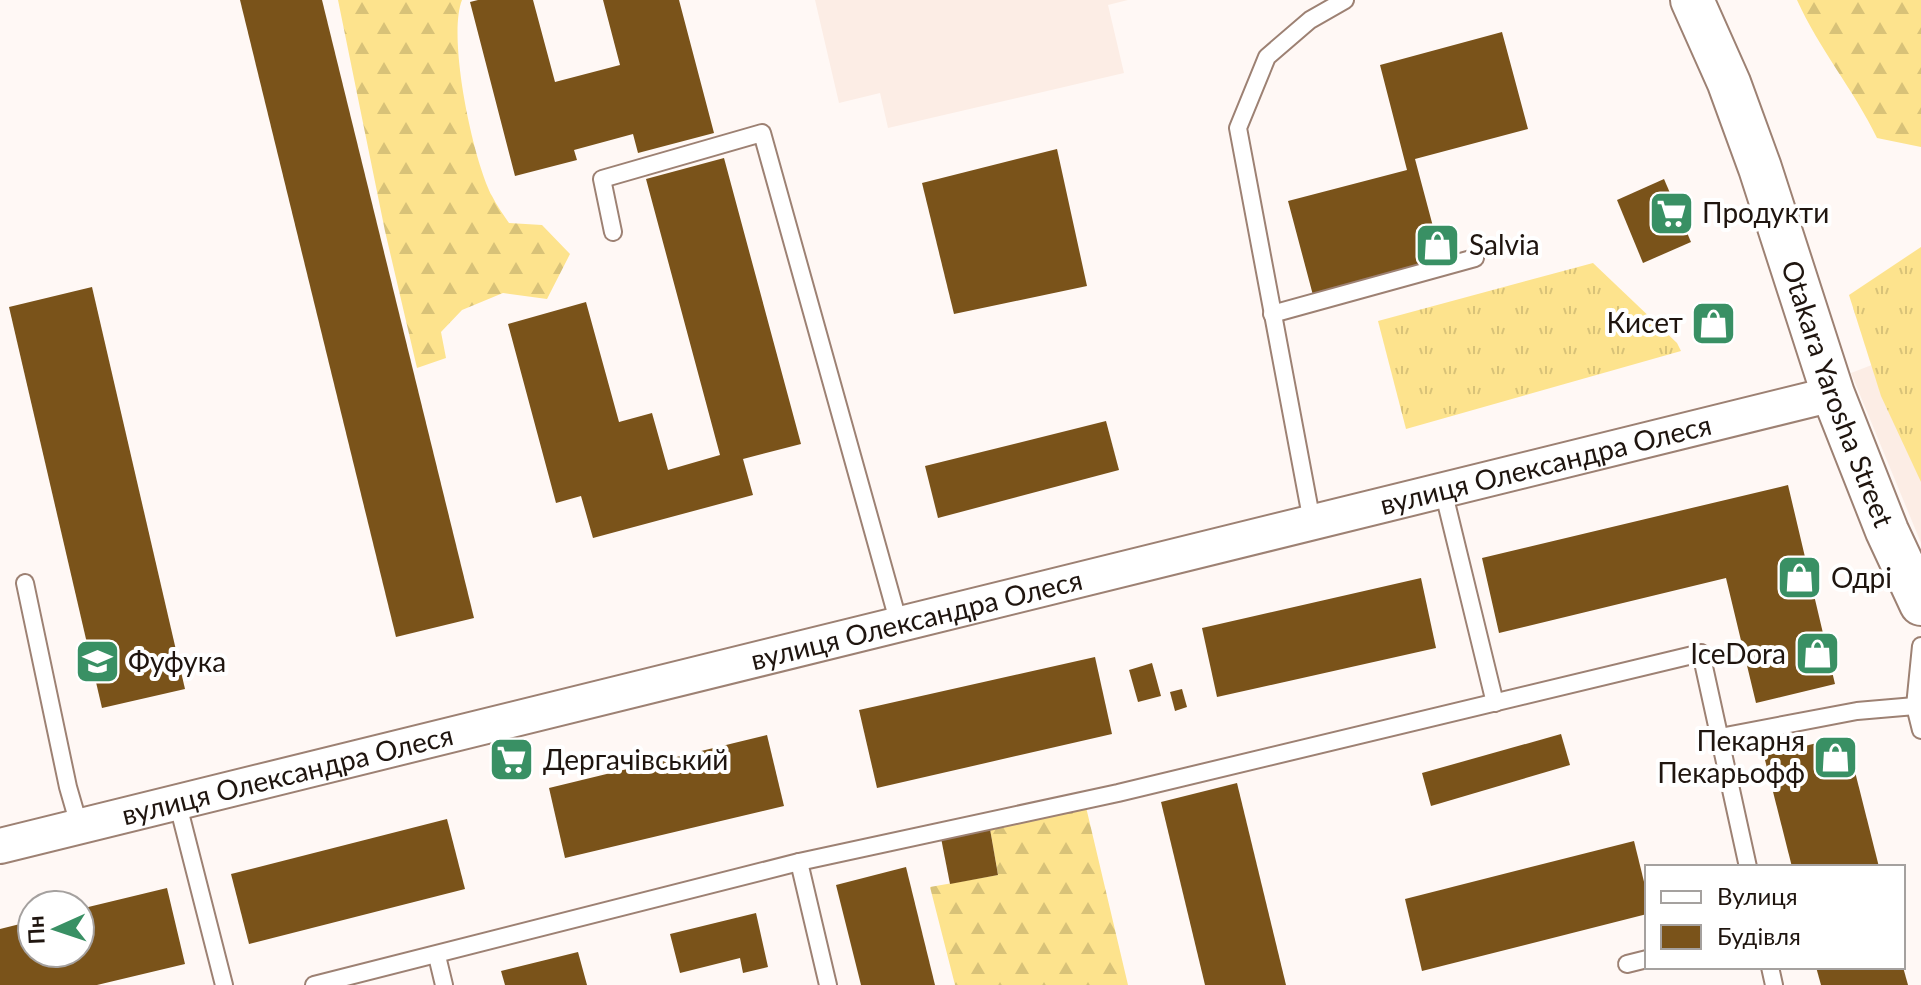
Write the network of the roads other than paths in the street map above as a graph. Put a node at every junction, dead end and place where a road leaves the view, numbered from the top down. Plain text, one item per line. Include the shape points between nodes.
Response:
1 (1345, 0) edge
2 (1692, 0) edge
3 (613, 232) dead end
4 (1475, 258) dead end
5 (1272, 314) junction
6 (1833, 394) junction
7 (1443, 490) junction
8 (1312, 522) junction
9 (25, 583) dead end
10 (1921, 604) edge
11 (899, 624) junction
12 (1921, 646) edge
13 (1495, 703) junction
14 (1915, 706) junction
15 (1921, 730) edge
16 (1720, 737) junction
17 (177, 801) junction
18 (79, 825) junction
19 (0, 846) edge
20 (799, 862) junction
21 (1748, 865) edge
22 (437, 956) junction
23 (1645, 960) edge
24 (1627, 964) dead end
25 (224, 985) edge
26 (314, 985) edge
27 (444, 985) edge
28 (828, 985) edge

1 - 5 lane via 1310,20 1267,57 1238,128
2 - 6 street, Otakara Yarosha Street via 1755,154
3 - 11 lane via 602,179 762,133
4 - 5 lane
5 - 8 lane
6 - 7 street, вулиця Олександра Олеся
6 - 10 street, Otakara Yarosha Street
7 - 8 street, вулиця Олександра Олеся
7 - 13 lane
8 - 11 street, вулиця Олександра Олеся
9 - 18 lane
11 - 17 street, вулиця Олександра Олеся
12 - 14 lane
13 - 16 lane via 1701,653
13 - 20 lane
14 - 15 lane
14 - 16 lane via 1857,711
16 - 21 lane
17 - 18 street, вулиця Олександра Олеся
17 - 25 lane
18 - 19 street, вулиця Олександра Олеся
20 - 22 lane
20 - 28 lane
22 - 26 lane
22 - 27 lane
23 - 24 lane

